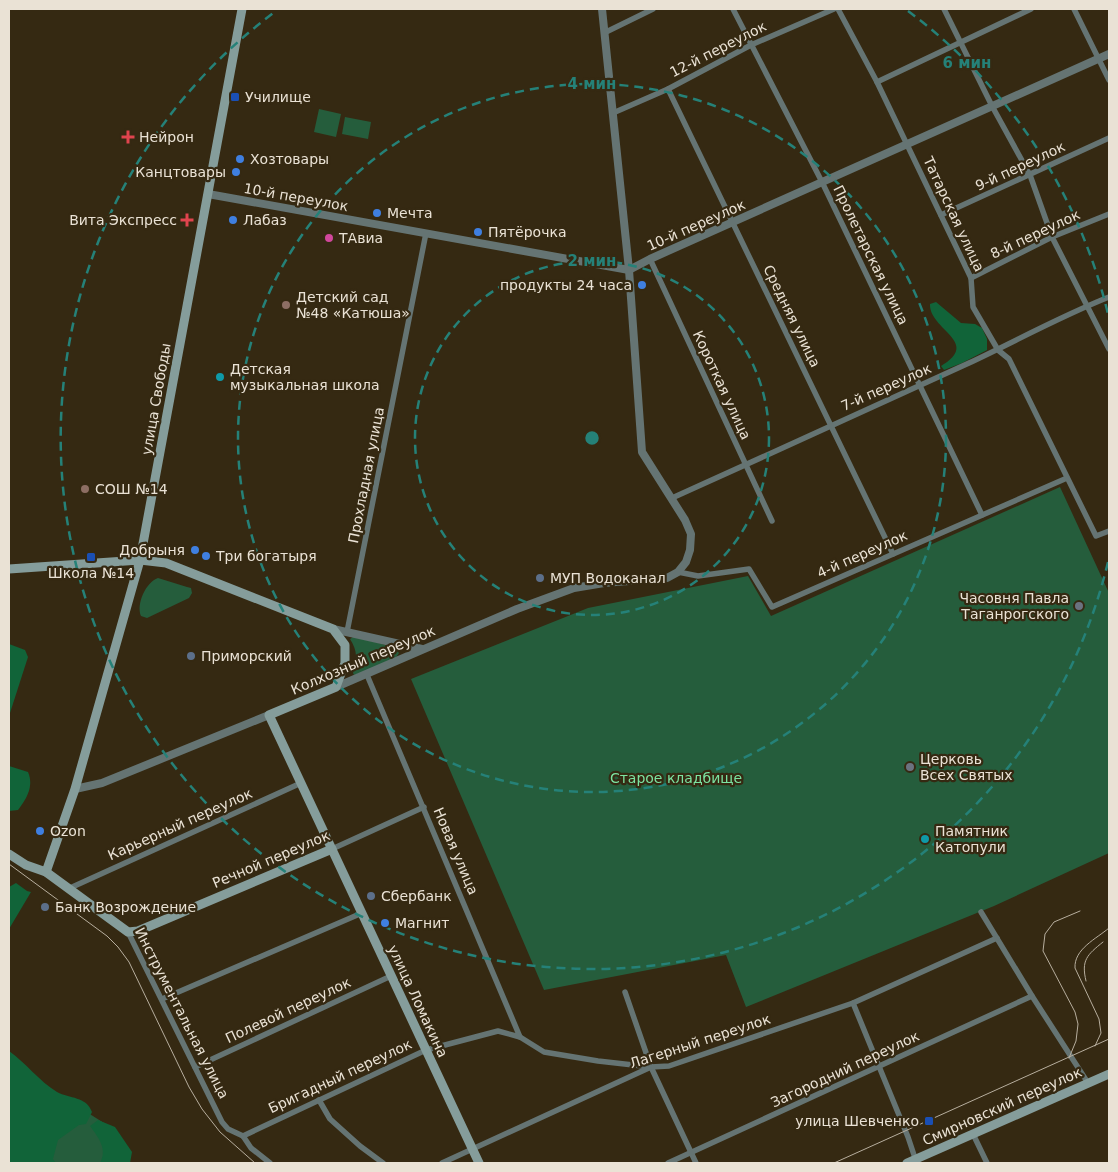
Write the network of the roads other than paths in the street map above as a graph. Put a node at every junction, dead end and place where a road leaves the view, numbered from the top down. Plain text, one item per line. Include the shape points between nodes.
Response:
1 (242, 9) edge
2 (602, 9) edge
3 (653, 9) edge
4 (734, 9) edge
5 (834, 9) edge
6 (838, 9) edge
7 (944, 9) edge
8 (1031, 9) edge
9 (1074, 9) edge
10 (604, 33) junction
11 (960, 43) junction
12 (751, 45) junction
13 (1109, 54) edge
14 (1098, 58) junction
15 (1109, 80) edge
16 (877, 82) junction
17 (668, 89) junction
18 (992, 106) junction
19 (613, 113) junction
20 (1109, 138) edge
21 (907, 144) junction
22 (1030, 175) junction
23 (822, 182) junction
24 (208, 194) junction
25 (1109, 214) edge
26 (941, 216) junction
27 (733, 222) junction
28 (426, 234) junction
29 (1052, 238) junction
30 (650, 259) junction
31 (629, 270) junction
32 (972, 278) junction
33 (1109, 297) edge
34 (1087, 306) junction
35 (1109, 349) edge
36 (998, 350) junction
37 (920, 386) junction
38 (831, 426) junction
39 (745, 464) junction
40 (1067, 478) junction
41 (672, 498) junction
42 (982, 515) junction
43 (772, 522) dead end
44 (1109, 531) edge
45 (893, 554) junction
46 (140, 560) junction
47 (9, 569) edge
48 (678, 572) junction
49 (333, 629) junction
50 (347, 632) junction
51 (422, 648) junction
52 (367, 675) junction
53 (336, 687) junction
54 (269, 715) junction
55 (301, 784) junction
56 (74, 789) junction
57 (424, 807) junction
58 (332, 849) junction
59 (9, 854) edge
60 (46, 872) junction
61 (70, 888) junction
62 (981, 912) dead end
63 (362, 913) junction
64 (128, 932) junction
65 (998, 938) junction
66 (391, 976) junction
67 (625, 992) dead end
68 (1032, 996) junction
69 (162, 999) junction
70 (853, 1003) junction
71 (520, 1037) junction
72 (426, 1050) junction
73 (195, 1067) junction
74 (651, 1067) junction
75 (879, 1068) junction
76 (1109, 1074) edge
77 (1088, 1083) junction
78 (319, 1100) junction
79 (973, 1134) junction
80 (243, 1136) junction
81 (472, 1149) junction
82 (691, 1153) junction
83 (913, 1162) edge
84 (270, 1163) edge
85 (383, 1163) edge
86 (442, 1163) edge
87 (479, 1163) edge
88 (668, 1163) edge
89 (696, 1163) edge
90 (987, 1163) edge

1 - 24 main road, улица Свободы
2 - 10 street
3 - 10 street
4 - 12 street, Пролетарская улица
5 - 12 street, 12-й переулок
6 - 16 street, Татарская улица
7 - 11 street
8 - 11 street
9 - 14 street
10 - 19 street
11 - 16 street
11 - 18 street
12 - 17 street, 12-й переулок
12 - 23 street, Пролетарская улица
13 - 14 street, 10-й переулок
14 - 15 street
14 - 18 street, 10-й переулок
16 - 21 street, Татарская улица
17 - 19 street, 12-й переулок
17 - 27 street, Средняя улица
18 - 21 street, 10-й переулок
18 - 22 street
19 - 31 street
20 - 22 street, 9-й переулок
21 - 23 street, 10-й переулок
21 - 26 street, Татарская улица
22 - 26 street, 9-й переулок
22 - 29 street
23 - 27 street, 10-й переулок
23 - 37 street, Пролетарская улица
24 - 28 street, 10-й переулок
24 - 46 main road, улица Свободы
25 - 29 street, 8-й переулок
26 - 32 street, Татарская улица
27 - 30 street, 10-й переулок
27 - 38 street, Средняя улица
28 - 31 street, 10-й переулок
28 - 50 street, Прохладная улица
29 - 32 street, 8-й переулок
29 - 34 street
30 - 31 street, 10-й переулок
30 - 39 street, Короткая улица
31 - 41 street via 642,452
32 - 36 street, Татарская улица via 973,307
33 - 34 street, 7-й переулок
34 - 35 street
34 - 36 street, 7-й переулок
36 - 37 street, 7-й переулок
36 - 40 street, Татарская улица via 1009,359
37 - 38 street, 7-й переулок
37 - 42 street, Пролетарская улица
38 - 39 street, 7-й переулок
38 - 45 street, Средняя улица
39 - 41 street, 7-й переулок
39 - 43 street, Короткая улица
40 - 42 street, 4-й переулок
40 - 44 street, Татарская улица via 1096,536
41 - 48 street via 691,534 686,562
42 - 45 street, 4-й переулок
45 - 48 street, 4-й переулок via 772,607 749,569 698,576
46 - 47 main road
46 - 49 main road via 166,562
46 - 56 main road, улица Свободы
48 - 51 street, Колхозный переулок via 667,578 574,588
49 - 50 street
49 - 53 main road via 345,645 345,663
50 - 51 street
51 - 52 street, Колхозный переулок
52 - 53 street, Колхозный переулок
52 - 57 street, Новая улица
53 - 54 main road, Колхозный переулок
54 - 55 main road, улица Ломакина
54 - 56 street, Колхозный переулок via 102,783
55 - 58 main road, улица Ломакина
55 - 61 street, Карьерный переулок
56 - 60 main road, улица Свободы
57 - 58 street, Речной переулок
57 - 71 street, Новая улица
58 - 63 main road, улица Ломакина
58 - 64 main road, Речной переулок via 138,931
59 - 60 main road, Инструментальная улица
60 - 61 main road, Инструментальная улица
61 - 64 main road, Инструментальная улица
62 - 65 street
63 - 66 main road, улица Ломакина
63 - 69 street
64 - 69 street, Инструментальная улица
65 - 68 street
65 - 70 street, Лагерный переулок
66 - 72 main road, улица Ломакина
66 - 73 street, Полевой переулок
67 - 74 street
68 - 75 street, Загородний переулок
68 - 77 street
69 - 73 street, Инструментальная улица
70 - 74 street, Лагерный переулок via 670,1066
70 - 75 street
71 - 72 street, Бригадный переулок via 498,1031
71 - 74 street, Бригадный переулок via 544,1052
72 - 78 street, Бригадный переулок
72 - 81 main road, улица Ломакина
73 - 80 street, Инструментальная улица via 222,1122
74 - 81 street, Лагерный переулок
74 - 82 street
75 - 82 street, Загородний переулок
75 - 83 street
76 - 77 main road, Смирновский переулок
77 - 79 main road, Смирновский переулок
78 - 80 street, Бригадный переулок
78 - 85 street via 330,1119
79 - 83 main road, Смирновский переулок
79 - 90 street
80 - 84 street, Инструментальная улица via 251,1148
81 - 86 street, Лагерный переулок
81 - 87 main road, улица Ломакина
82 - 88 street, Загородний переулок
82 - 89 street

